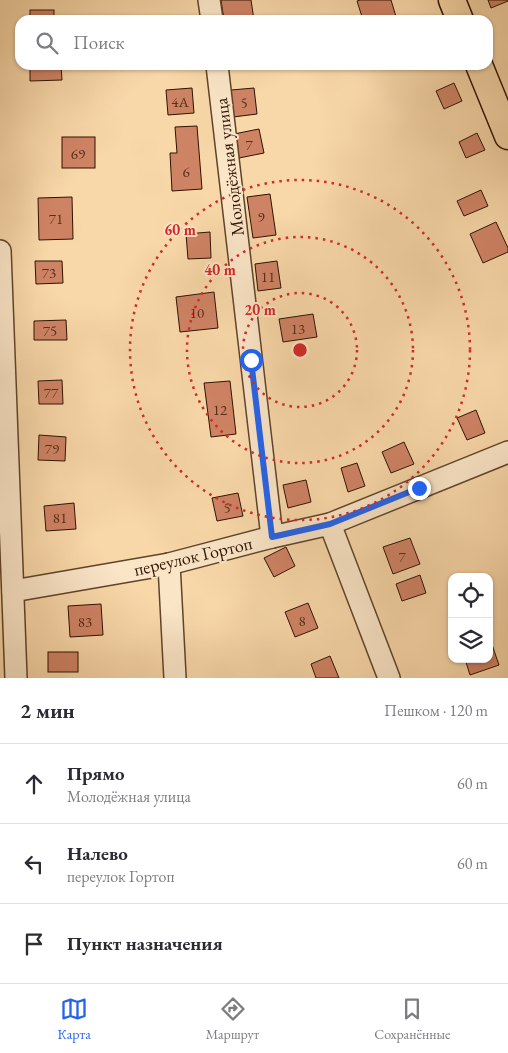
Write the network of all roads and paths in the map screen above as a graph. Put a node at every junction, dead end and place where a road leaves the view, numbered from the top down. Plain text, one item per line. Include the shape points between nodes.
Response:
1 (209, 0) edge
2 (452, 0) edge
3 (211, 15) edge
4 (458, 15) edge
5 (218, 70) edge
6 (481, 70) edge
7 (508, 136) edge
8 (0, 251) edge
9 (508, 452) edge
10 (330, 524) junction
11 (272, 537) junction
12 (169, 564) junction
13 (13, 591) junction
14 (16, 678) edge
15 (174, 678) edge
16 (389, 678) edge

1 - 3 street
2 - 4 main road
5 - 11 street, Молодёжная улица
6 - 7 main road
8 - 13 street
9 - 10 street, переулок Гортоп
10 - 11 street, переулок Гортоп
10 - 16 street
11 - 12 street, переулок Гортоп
12 - 13 street, переулок Гортоп
12 - 15 street
13 - 14 street

